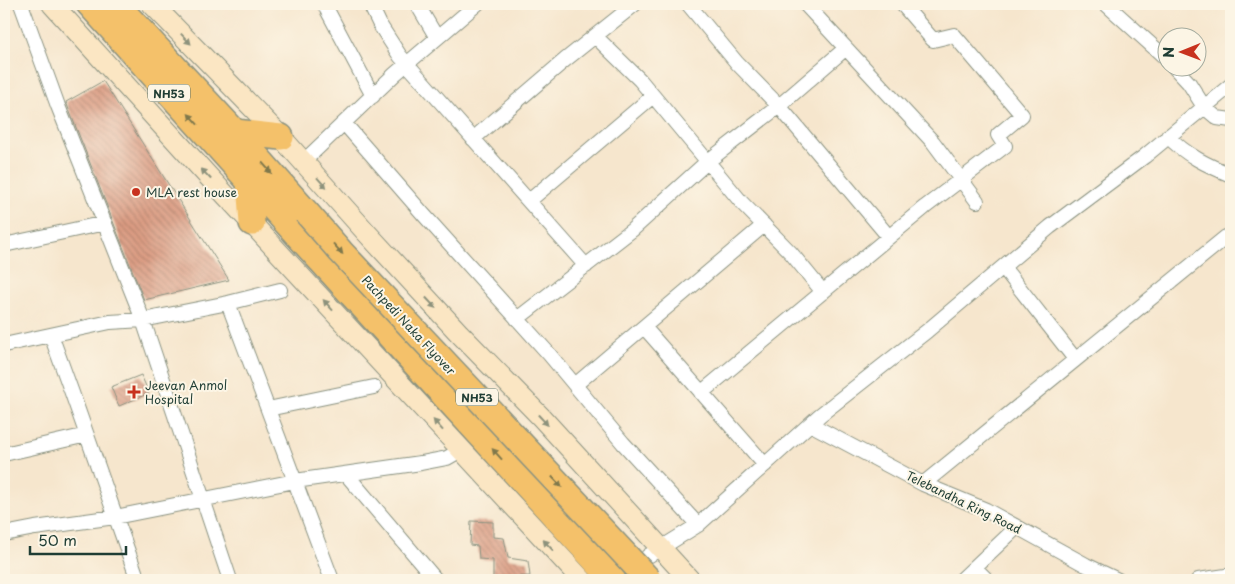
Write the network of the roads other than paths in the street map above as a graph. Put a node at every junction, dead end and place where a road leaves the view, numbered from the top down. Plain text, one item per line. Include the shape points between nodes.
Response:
1 (21, 4) edge
2 (52, 4) edge
3 (89, 4) edge
4 (152, 4) edge
5 (324, 4) edge
6 (370, 4) edge
7 (417, 4) edge
8 (477, 4) edge
9 (635, 4) edge
10 (688, 4) edge
11 (805, 4) edge
12 (902, 4) edge
13 (1106, 4) edge
14 (120, 5) edge
15 (594, 36) junction
16 (437, 38) junction
17 (846, 48) junction
18 (1158, 51) edge
19 (408, 63) junction
20 (1184, 78) edge
21 (1231, 85) edge
22 (373, 96) junction
23 (652, 96) junction
24 (779, 106) junction
25 (1204, 108) junction
26 (1231, 120) edge
27 (344, 123) junction
28 (235, 132) junction
29 (1168, 136) junction
30 (281, 137) junction
31 (473, 139) junction
32 (303, 162) junction
33 (707, 162) junction
34 (1231, 175) edge
35 (961, 180) junction
36 (249, 182) junction
37 (529, 201) junction
38 (977, 201) dead end
39 (298, 220) junction
40 (252, 222) junction
41 (104, 223) junction
42 (764, 225) junction
43 (889, 237) junction
44 (1231, 238) edge
45 (4, 245) edge
46 (586, 266) junction
47 (1003, 267) junction
48 (280, 290) dead end
49 (823, 292) junction
50 (228, 304) junction
51 (517, 318) junction
52 (143, 320) junction
53 (644, 327) junction
54 (51, 336) junction
55 (4, 344) edge
56 (1075, 359) junction
57 (575, 386) junction
58 (374, 387) dead end
59 (701, 393) junction
60 (268, 409) junction
61 (810, 424) junction
62 (87, 436) junction
63 (461, 450) junction
64 (4, 454) edge
65 (765, 465) junction
66 (346, 474) junction
67 (294, 481) junction
68 (923, 484) junction
69 (202, 499) junction
70 (115, 517) junction
71 (698, 525) junction
72 (1017, 527) junction
73 (4, 534) edge
74 (652, 562) edge
75 (975, 568) junction
76 (1101, 577) edge
77 (1231, 577) edge
78 (138, 580) edge
79 (230, 580) edge
80 (332, 580) edge
81 (436, 580) edge
82 (582, 580) edge
83 (613, 580) edge
84 (690, 580) edge
85 (960, 580) edge
86 (987, 580) edge
87 (1118, 580) edge
88 (1198, 580) edge

1 - 41 street
40 -> 2 main road
36 -> 3 highway, NH53
4 -> 30 main road
5 - 22 street
6 - 19 street via 380,25
7 - 16 street
8 - 16 street
9 - 15 street
10 - 24 street via 737,63
11 - 17 street
12 - 35 street via 933,40 954,34 1022,115 998,135 1005,146
13 - 18 street
14 - 28 highway, NH53
15 - 23 street
15 - 31 street
16 - 19 street
17 - 24 street
17 - 35 street via 933,142
19 - 22 street
19 - 31 street
20 - 25 street
21 - 25 street
22 - 27 street
23 - 33 street
23 - 37 street
24 - 33 street
24 - 43 street
25 - 26 street via 1217,118
25 - 29 street
27 - 32 street
27 - 51 street
28 - 30 highway
28 -> 39 highway, Pachpedi Naka Flyover / NH53
29 - 34 street via 1199,160
29 - 47 street
30 - 32 main road
31 - 37 street
32 -> 74 main road via 541,417
33 - 42 street
33 - 46 street via 632,230
35 - 38 street
35 - 43 street
36 - 39 highway, Pachpedi Naka Flyover / NH53
36 - 40 highway
37 - 46 street
39 -> 74 highway, Pachpedi Naka Flyover / NH53, bridge via 340,252
83 -> 39 highway, Pachpedi Naka Flyover / NH53
63 -> 40 main road
41 - 45 street
41 - 52 street
42 - 49 street
42 - 53 street
43 - 49 street
44 - 56 street via 1226,237
46 - 51 street
47 - 56 street
47 - 61 street
48 - 50 street
49 - 59 street
50 - 52 street
50 - 60 street
51 - 57 street
52 - 54 street via 110,322
52 - 69 street
53 - 57 street
53 - 59 street
54 - 55 street
54 - 62 street
56 - 68 street
57 - 71 street
58 - 60 street
59 - 65 street
60 - 67 street
61 - 65 street
61 - 68 street, Telebandha Ring Road
62 - 64 street
62 - 70 street
63 - 66 street via 438,460
82 -> 63 main road
65 - 71 street
66 - 67 street
66 - 81 street
67 - 69 street
67 - 80 street
68 - 72 street, Telebandha Ring Road via 986,510
69 - 70 street
69 - 79 street
70 - 73 street
70 - 78 street
71 - 74 street
72 - 75 street
72 - 76 street, Telebandha Ring Road
74 - 84 main road
75 - 85 street
75 - 86 street
76 - 87 street, Telebandha Ring Road
77 - 88 street

